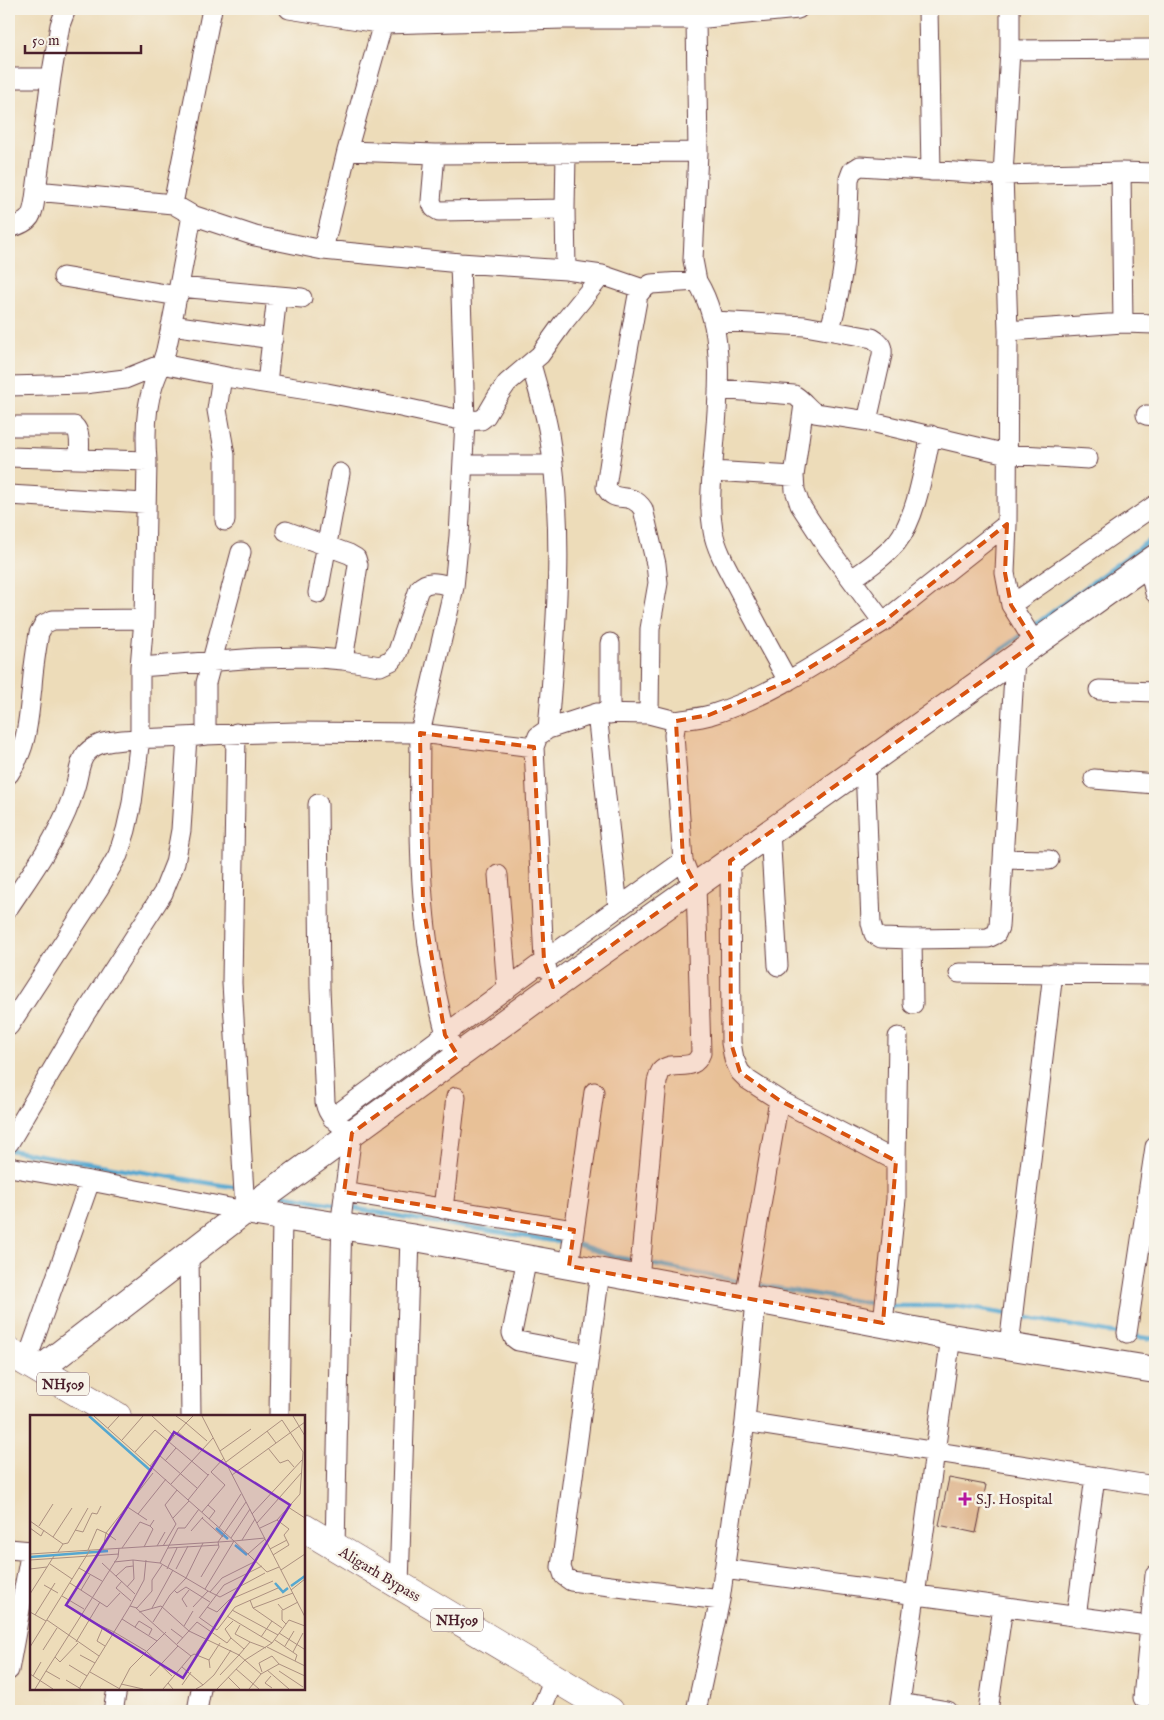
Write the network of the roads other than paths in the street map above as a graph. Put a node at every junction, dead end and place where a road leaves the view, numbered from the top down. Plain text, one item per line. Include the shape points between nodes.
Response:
1 (66, 9) edge
2 (212, 9) edge
3 (289, 9) edge
4 (796, 9) edge
5 (928, 9) edge
6 (1010, 9) edge
7 (563, 14) edge
8 (696, 14) edge
9 (386, 17) edge
10 (1155, 49) edge
11 (1010, 50) junction
12 (9, 78) edge
13 (51, 78) junction
14 (348, 151) junction
15 (698, 152) junction
16 (566, 153) junction
17 (435, 154) junction
18 (931, 171) junction
19 (1121, 172) junction
20 (1155, 173) edge
21 (1003, 175) junction
22 (36, 191) junction
23 (172, 204) junction
24 (565, 209) junction
25 (192, 215) junction
26 (9, 228) edge
27 (323, 250) junction
28 (460, 264) junction
29 (566, 270) junction
30 (602, 275) junction
31 (63, 277) dead end
32 (697, 281) junction
33 (643, 289) junction
34 (179, 292) junction
35 (277, 296) junction
36 (302, 298) dead end
37 (714, 321) junction
38 (1123, 323) junction
39 (1155, 324) edge
40 (171, 325) junction
41 (830, 329) junction
42 (1008, 331) junction
43 (273, 339) junction
44 (162, 364) junction
45 (532, 364) junction
46 (222, 376) junction
47 (267, 383) junction
48 (9, 386) edge
49 (718, 389) junction
50 (804, 404) junction
51 (465, 421) junction
52 (867, 422) junction
53 (9, 426) edge
54 (931, 435) junction
55 (1007, 454) junction
56 (9, 457) edge
57 (79, 459) junction
58 (1088, 459) dead end
59 (147, 461) junction
60 (464, 465) junction
61 (552, 465) junction
62 (712, 471) junction
63 (340, 473) dead end
64 (794, 476) junction
65 (9, 496) edge
66 (145, 503) junction
67 (1155, 505) edge
68 (225, 521) dead end
69 (1007, 524) junction
70 (286, 531) dead end
71 (326, 545) junction
72 (241, 552) dead end
73 (1152, 561) edge
74 (852, 579) junction
75 (454, 587) junction
76 (318, 593) dead end
77 (1155, 594) edge
78 (1014, 612) junction
79 (144, 619) junction
80 (883, 622) junction
81 (610, 643) dead end
82 (1026, 645) junction
83 (343, 660) junction
84 (212, 661) junction
85 (140, 667) junction
86 (788, 681) junction
87 (1099, 690) dead end
88 (1155, 692) edge
89 (603, 713) junction
90 (649, 714) junction
91 (676, 722) junction
92 (548, 730) junction
93 (236, 733) junction
94 (420, 733) junction
95 (206, 735) junction
96 (187, 737) junction
97 (140, 738) junction
98 (534, 747) junction
99 (865, 764) junction
100 (9, 774) edge
101 (1094, 779) dead end
102 (1155, 784) edge
103 (318, 804) dead end
104 (770, 832) junction
105 (1004, 859) junction
106 (1049, 860) dead end
107 (730, 861) junction
108 (688, 872) junction
109 (498, 875) dead end
110 (9, 907) edge
111 (618, 908) junction
112 (912, 939) junction
113 (544, 961) junction
114 (778, 966) dead end
115 (958, 973) dead end
116 (1053, 973) junction
117 (1155, 975) edge
118 (553, 986) junction
119 (507, 988) junction
120 (913, 1004) dead end
121 (9, 1026) edge
122 (898, 1037) dead end
123 (452, 1045) junction
124 (594, 1092) dead end
125 (456, 1096) dead end
126 (779, 1100) junction
127 (342, 1126) junction
128 (9, 1143) edge
129 (1155, 1147) edge
130 (896, 1161) junction
131 (9, 1167) edge
132 (90, 1181) junction
133 (243, 1194) junction
134 (343, 1208) junction
135 (443, 1209) junction
136 (282, 1218) junction
137 (410, 1237) junction
138 (572, 1248) junction
139 (189, 1253) junction
140 (527, 1258) junction
141 (640, 1267) junction
142 (600, 1272) junction
143 (749, 1292) junction
144 (885, 1312) junction
145 (1127, 1333) dead end
146 (950, 1337) junction
147 (1010, 1341) junction
148 (588, 1354) junction
149 (25, 1362) edge
150 (1155, 1370) edge
151 (115, 1415) edge
152 (191, 1415) edge
153 (279, 1415) edge
154 (744, 1422) junction
155 (936, 1452) junction
156 (1095, 1477) junction
157 (1155, 1486) edge
158 (305, 1529) edge
159 (335, 1547) junction
160 (9, 1549) edge
161 (30, 1550) edge
162 (30, 1555) edge
163 (724, 1569) junction
164 (1155, 1575) edge
165 (399, 1585) junction
166 (915, 1595) junction
167 (720, 1600) junction
168 (1003, 1607) junction
169 (1076, 1617) junction
170 (1152, 1626) edge
171 (9, 1670) edge
172 (554, 1678) junction
173 (117, 1690) edge
174 (201, 1690) edge
175 (1146, 1703) edge
176 (899, 1707) edge
177 (113, 1711) edge
178 (197, 1711) edge
179 (541, 1711) edge
180 (610, 1711) edge
181 (696, 1711) edge
182 (948, 1711) edge
183 (988, 1711) edge

1 - 13 street
2 - 23 street
3 - 9 street
4 - 8 street
5 - 18 street
6 - 11 street
7 - 8 street
7 - 9 street
8 - 15 street
9 - 14 street
10 - 11 street
11 - 21 street
12 - 13 street
13 - 22 street
14 - 17 street
14 - 27 street
15 - 16 street
15 - 32 street via 693,260
16 - 17 street
16 - 24 street
17 - 24 street via 431,201 440,211
18 - 21 street
18 - 41 street via 860,166 852,171 840,294
19 - 20 street
19 - 21 street
19 - 38 street
21 - 42 street
22 - 23 street
22 - 26 street via 30,219
23 - 25 street
24 - 29 street
25 - 27 street via 255,236
25 - 34 street
27 - 28 street
28 - 29 street
28 - 51 street
29 - 30 street
30 - 33 street
30 - 45 street
31 - 34 street
32 - 33 street via 651,284
32 - 37 street via 706,295
33 - 90 street via 636,304 606,487 614,496 631,498 643,509 656,564 658,583 650,629
34 - 35 street
34 - 40 street
35 - 36 street
35 - 43 street
37 - 41 street
37 - 49 street
38 - 39 street
38 - 42 street
40 - 43 street
40 - 44 street
41 - 52 street via 872,338 882,348
42 - 55 street
43 - 47 street
44 - 46 street
44 - 48 street via 125,379 84,384
44 - 59 street via 147,409
45 - 51 street via 507,384 486,416 481,420
45 - 61 street via 549,434
46 - 47 street
46 - 68 street via 217,410 225,455
47 - 51 street
49 - 50 street via 794,396
49 - 62 street
50 - 52 street via 815,413
50 - 64 street
51 - 60 street
52 - 54 street
53 - 57 street via 74,426 79,434
54 - 55 street
54 - 74 street via 917,496 898,540 880,559
55 - 58 street
55 - 69 street
56 - 57 street
57 - 59 street
59 - 66 street
60 - 61 street
60 - 75 street
61 - 92 street via 558,572
62 - 64 street
62 - 86 street via 713,533 727,567
63 - 71 street
64 - 74 street via 800,505
65 - 66 street
66 - 79 street
67 - 78 street
69 - 78 street via 1005,573
69 - 80 street
70 - 71 street
71 - 76 street
71 - 83 street via 356,558 358,566
72 - 84 street
73 - 77 street
73 - 82 street
74 - 80 street
75 - 83 street via 430,581 423,584 397,654 391,661 380,666
75 - 94 street
78 - 82 street
79 - 85 street
79 - 100 street via 53,620 44,624 39,633 24,745
80 - 86 street
81 - 89 street
82 - 99 street
82 - 105 street
83 - 84 street via 307,657
84 - 85 street
84 - 95 street via 206,683
85 - 97 street
86 - 91 street via 709,715
87 - 88 street
89 - 90 street
89 - 92 street
89 - 111 street
90 - 91 street
91 - 108 street via 674,736
92 - 98 street via 538,736
93 - 94 street
93 - 95 street
93 - 133 street via 232,983
94 - 98 street
94 - 123 street via 419,826 423,905 432,973
95 - 96 street
96 - 97 street
96 - 128 street via 181,830 175,863 164,892 85,1014
97 - 110 street via 103,743 90,749 81,760 64,818
97 - 121 street via 132,803 118,855
98 - 113 street
99 - 104 street
99 - 112 street via 871,923 874,934 881,938
101 - 102 street
103 - 127 street via 325,1102 327,1110
104 - 107 street
104 - 114 street
105 - 106 street
105 - 112 street via 996,934 988,938
107 - 108 street
107 - 126 street via 732,1051 740,1072
108 - 111 street
108 - 118 street
108 - 141 street via 701,1052 698,1060 690,1065 671,1066 661,1072 656,1082
109 - 119 street
111 - 113 street
112 - 120 street
113 - 118 street
113 - 119 street
115 - 116 street
116 - 117 street
116 - 147 street
118 - 123 street
119 - 123 street
122 - 130 street
123 - 127 street
124 - 138 street
125 - 135 street
126 - 130 street
126 - 143 street
127 - 133 street
127 - 134 street
129 - 145 street
130 - 144 street via 896,1199
131 - 132 street
132 - 133 street
132 - 149 street
133 - 136 street
133 - 139 street
134 - 135 street
134 - 136 street
134 - 137 street
134 - 159 street
135 - 138 street
136 - 153 street
137 - 140 street
137 - 165 street
138 - 140 street
138 - 142 street
139 - 149 street
139 - 152 street
140 - 148 street via 512,1333 514,1338 518,1342
141 - 142 street
141 - 143 street
142 - 148 street
143 - 144 street
143 - 154 street
144 - 146 street
146 - 147 street
146 - 155 street
147 - 150 street
148 - 167 street via 561,1567 564,1576 571,1581
149 - 151 highway, NH509
154 - 155 street
154 - 163 street
155 - 156 street
155 - 166 street
156 - 157 street
156 - 169 street
158 - 159 highway, Aligarh Bypass / NH509
159 - 165 highway, Aligarh Bypass / NH509
160 - 161 street
162 - 171 street
163 - 166 street
163 - 167 street
164 - 170 street
165 - 172 highway, Aligarh Bypass / NH509
166 - 168 street
166 - 176 street
167 - 181 street
168 - 169 street
168 - 183 street
169 - 170 street
170 - 175 street
172 - 179 street
172 - 180 highway, Aligarh Bypass / NH509
173 - 177 street
174 - 178 street
176 - 182 street

